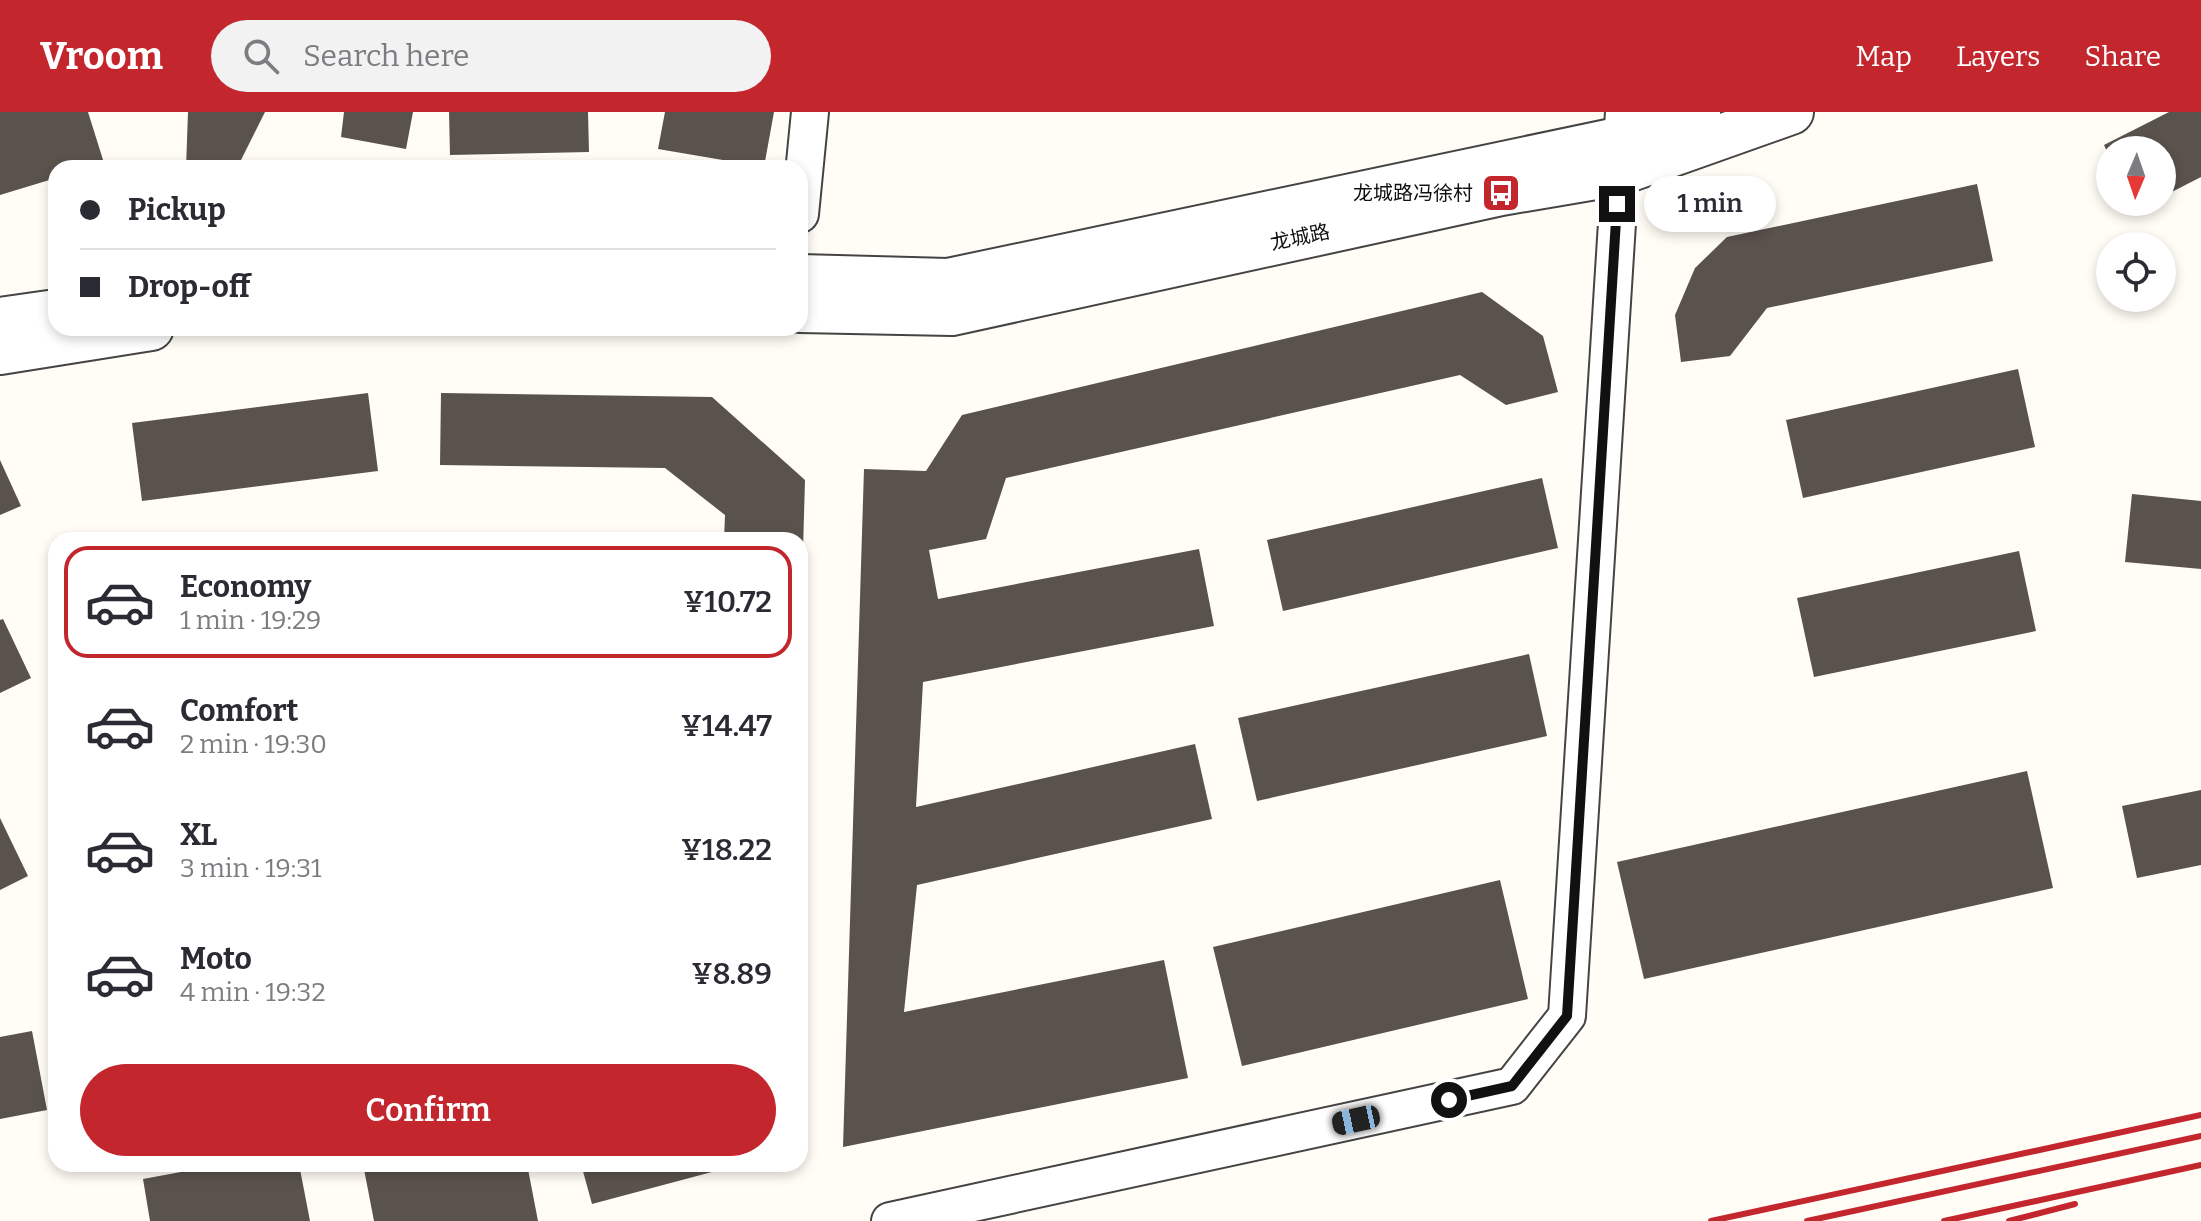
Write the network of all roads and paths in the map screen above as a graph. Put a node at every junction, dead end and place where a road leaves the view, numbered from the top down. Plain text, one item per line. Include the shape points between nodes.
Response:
1 (810, 112) edge
2 (1698, 112) edge
3 (1791, 112) edge
4 (1622, 141) edge
5 (805, 160) edge
6 (808, 277) edge
7 (808, 310) edge
8 (48, 313) edge
9 (0, 320) edge
10 (101, 336) edge
11 (0, 352) edge
12 (890, 1221) edge

1 - 5 street
2 - 4 street, 龙城路
3 - 4 street, 龙城路
4 - 6 street, 龙城路 via 948,281
4 - 7 street, 龙城路 via 1501,193 952,313
4 - 12 street via 1567,1016 1512,1086
8 - 9 street
10 - 11 street

